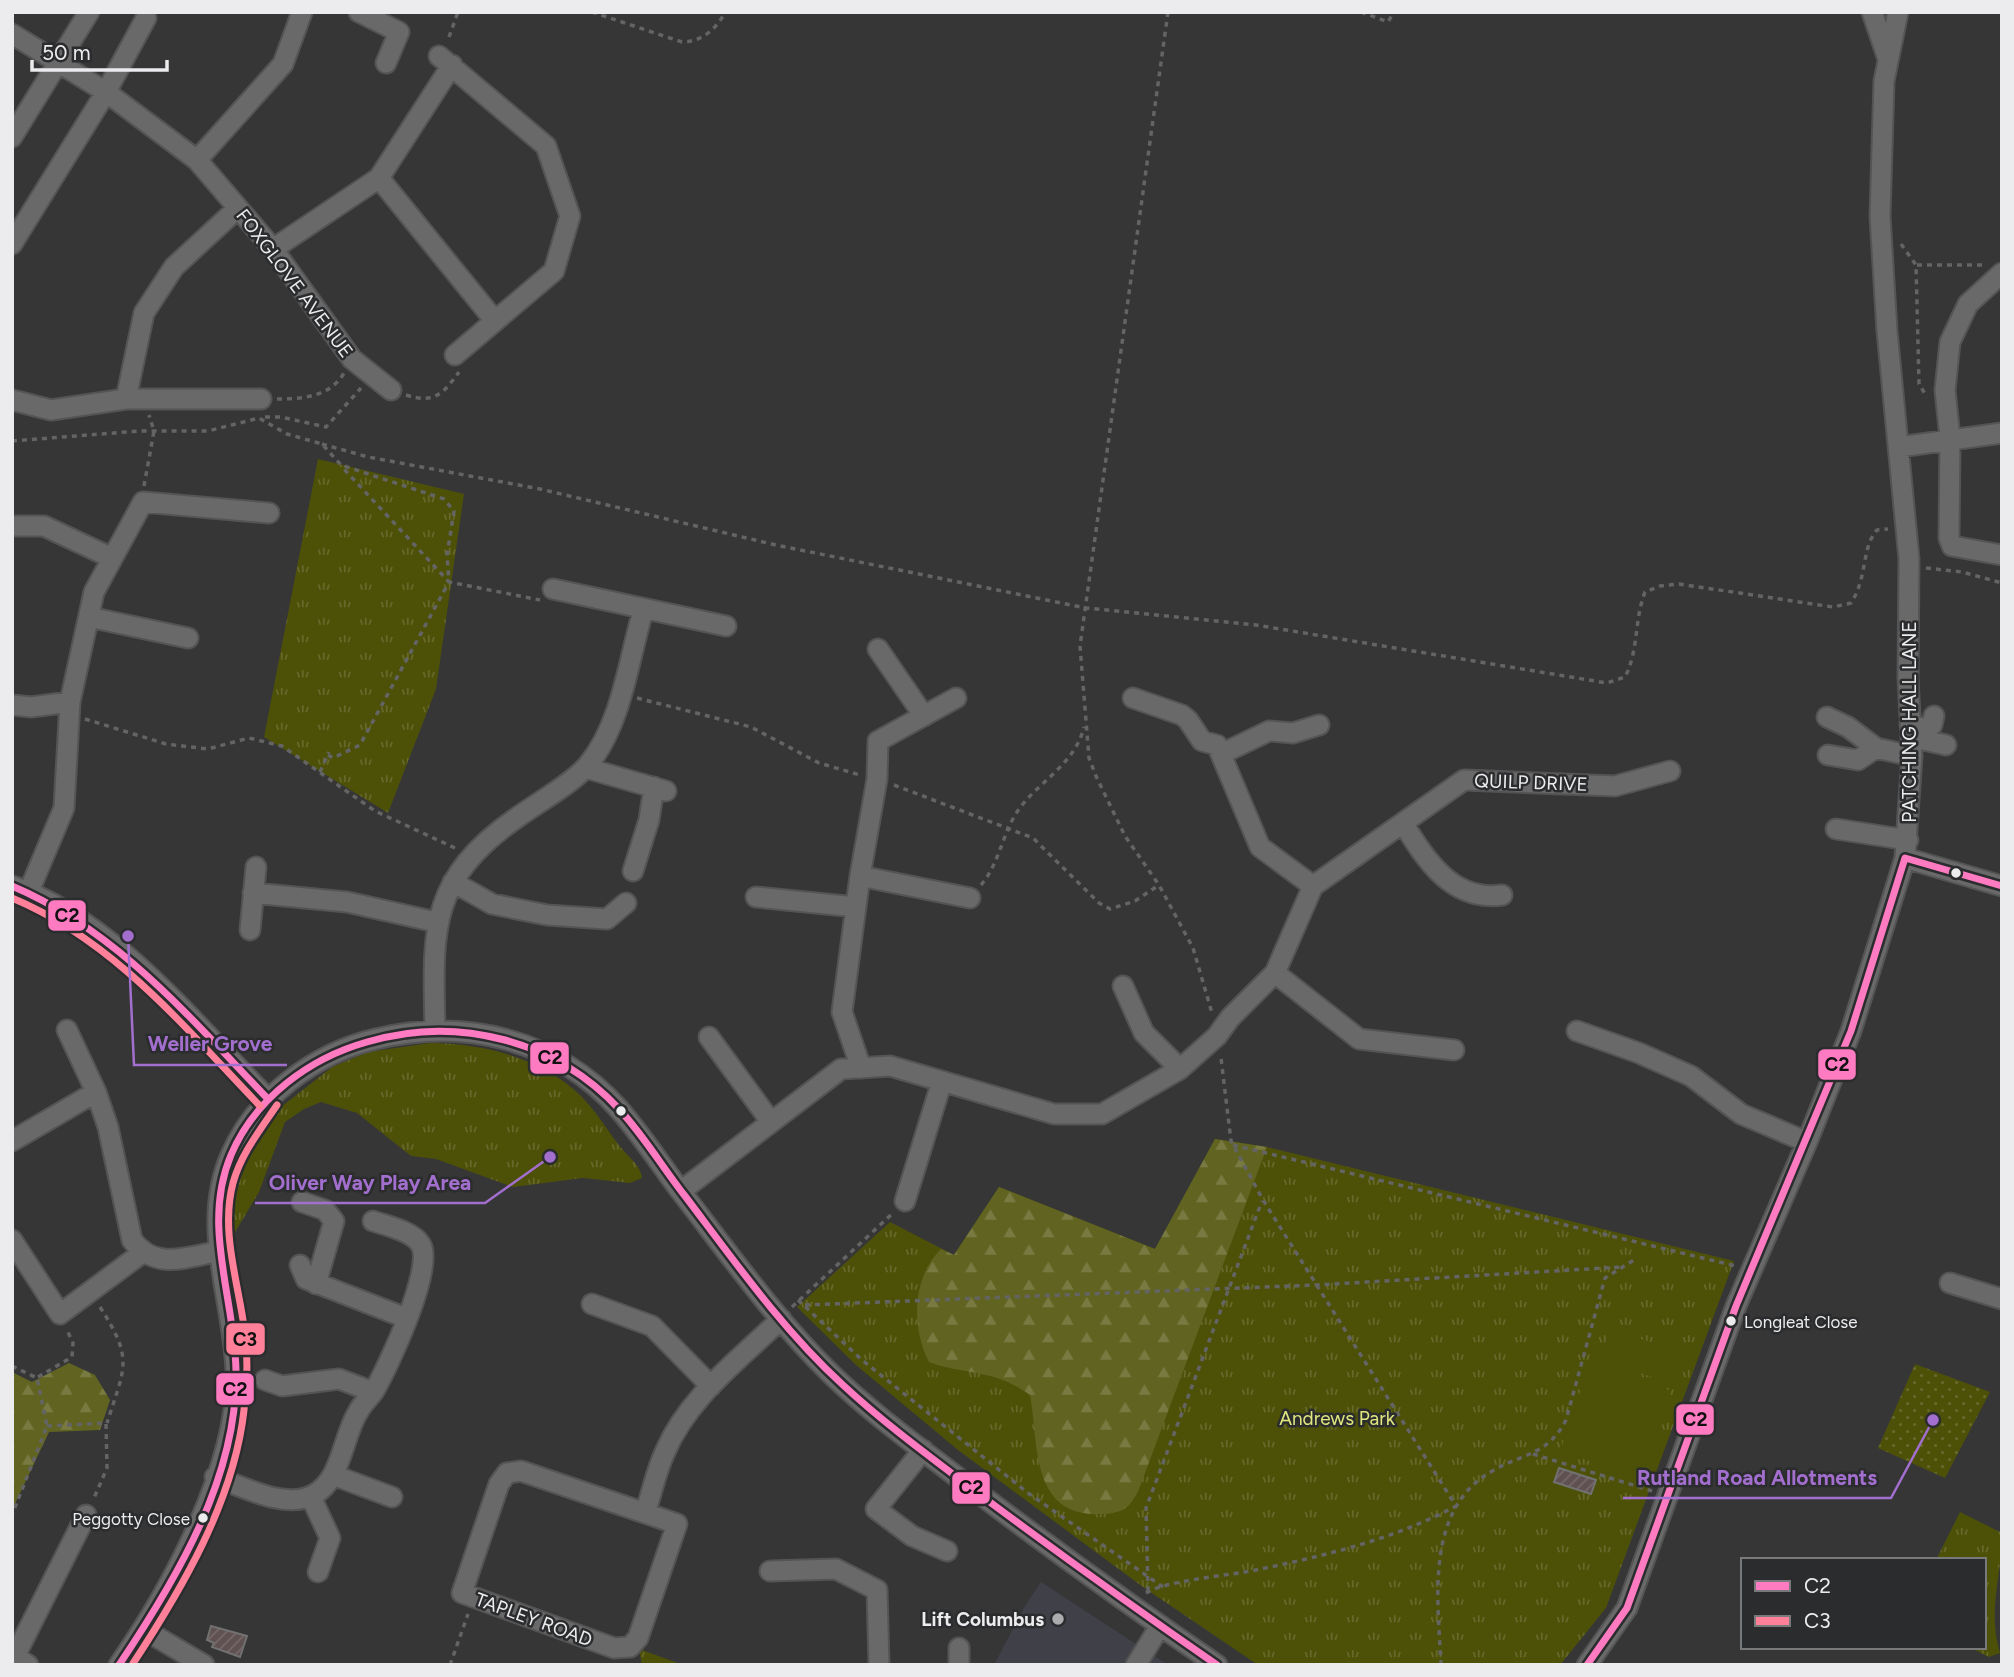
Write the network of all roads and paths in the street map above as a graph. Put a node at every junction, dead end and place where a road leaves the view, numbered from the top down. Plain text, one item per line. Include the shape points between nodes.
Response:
1 (89, 12) edge
2 (302, 12) edge
3 (359, 12) edge
4 (458, 12) edge
5 (592, 12) edge
6 (725, 12) edge
7 (1168, 12) edge
8 (1361, 12) edge
9 (1394, 12) edge
10 (1872, 12) edge
11 (1898, 12) edge
12 (146, 18) dead end
13 (12, 34) edge
14 (449, 37) dead end
15 (1888, 59) junction
16 (57, 61) junction
17 (386, 63) dead end
18 (106, 92) junction
19 (12, 137) edge
20 (197, 160) junction
21 (379, 178) junction
22 (238, 208) junction
23 (1880, 216) junction
24 (12, 244) edge
25 (273, 249) junction
26 (1916, 265) junction
27 (1994, 269) edge
28 (495, 321) junction
29 (455, 355) joint
30 (352, 359) junction
31 (391, 390) joint
32 (126, 399) junction
33 (12, 400) edge
34 (1931, 405) dead end
35 (260, 409) junction
36 (249, 420) dead end
37 (154, 431) junction
38 (2002, 433) edge
39 (1950, 438) junction
40 (12, 441) edge
41 (322, 444) junction
42 (1899, 447) junction
43 (341, 465) junction
44 (143, 502) junction
45 (270, 513) dead end
46 (12, 526) edge
47 (1908, 528) junction
48 (2002, 555) edge
49 (112, 558) junction
50 (1909, 559) junction
51 (449, 582) junction
52 (2002, 583) edge
53 (553, 589) joint
54 (1086, 608) junction
55 (643, 611) junction
56 (89, 617) junction
57 (726, 626) dead end
58 (188, 638) dead end
59 (878, 649) dead end
60 (621, 694) junction
61 (956, 698) dead end
62 (1133, 698) dead end
63 (12, 705) edge
64 (69, 710) junction
65 (924, 716) junction
66 (1934, 716) dead end
67 (1827, 717) dead end
68 (1086, 722) junction
69 (1319, 725) dead end
70 (1911, 739) junction
71 (1946, 746) dead end
72 (1875, 748) junction
73 (1219, 750) junction
74 (1828, 755) dead end
75 (586, 768) junction
76 (1670, 771) dead end
77 (319, 772) junction
78 (877, 779) junction
79 (1403, 823) junction
80 (1006, 828) junction
81 (1836, 829) dead end
82 (1907, 849) junction
83 (472, 856) junction
84 (256, 867) dead end
85 (633, 871) dead end
86 (860, 876) junction
87 (453, 882) junction
88 (1159, 885) junction
89 (1313, 886) junction
90 (2002, 886) edge
91 (20, 889) edge
92 (253, 894) junction
93 (1502, 895) dead end
94 (756, 897) dead end
95 (970, 898) joint
96 (626, 903) dead end
97 (856, 907) junction
98 (436, 922) junction
99 (250, 930) dead end
100 (1275, 973) junction
101 (1123, 986) dead end
102 (67, 1030) dead end
103 (435, 1030) junction
104 (1577, 1031) dead end
105 (1217, 1035) junction
106 (709, 1037) dead end
107 (1454, 1050) dead end
108 (861, 1068) junction
109 (1180, 1069) junction
110 (942, 1082) junction
111 (96, 1092) junction
112 (268, 1099) junction
113 (771, 1122) junction
114 (12, 1141) edge
115 (1807, 1142) junction
116 (1233, 1145) junction
117 (681, 1191) junction
118 (1263, 1200) junction
119 (905, 1201) joint
120 (302, 1202) dead end
121 (373, 1221) dead end
122 (12, 1240) edge
123 (220, 1251) junction
124 (142, 1253) junction
125 (1634, 1260) dead end
126 (300, 1265) dead end
127 (1622, 1267) junction
128 (1752, 1270) junction
129 (1950, 1283) dead end
130 (316, 1284) junction
131 (1316, 1285) junction
132 (1229, 1288) junction
133 (91, 1294) junction
134 (2002, 1299) edge
135 (798, 1300) junction
136 (592, 1304) dead end
137 (805, 1305) junction
138 (60, 1314) junction
139 (406, 1318) junction
140 (781, 1319) junction
141 (12, 1366) edge
142 (37, 1378) junction
143 (265, 1380) dead end
144 (711, 1386) junction
145 (373, 1392) junction
146 (106, 1423) junction
147 (47, 1426) junction
148 (923, 1450) junction
149 (1533, 1454) junction
150 (333, 1475) junction
151 (215, 1477) junction
152 (1667, 1495) junction
153 (312, 1497) junction
154 (392, 1497) dead end
155 (1456, 1506) junction
156 (645, 1513) junction
157 (86, 1515) joint
158 (12, 1516) edge
159 (947, 1551) dead end
160 (770, 1571) dead end
161 (318, 1572) dead end
162 (1148, 1576) junction
163 (1163, 1587) junction
164 (474, 1598) junction
165 (1160, 1626) junction
166 (143, 1629) junction
167 (18, 1660) edge
168 (119, 1665) edge
169 (204, 1665) edge
170 (450, 1665) edge
171 (879, 1665) edge
172 (1136, 1665) edge
173 (1217, 1665) edge
174 (1441, 1665) edge
175 (1587, 1665) edge

1 - 16 street
2 - 20 street via 283,64
3 - 17 street via 399,32
4 - 14 path
5 - 6 path via 693,42 708,34
7 - 54 path
8 - 9 path via 1388,22
10 - 15 street
11 - 15 street, PATCHING HALL LANE
12 - 18 street
13 - 16 street, FOXGLOVE AVENUE
15 - 23 street, PATCHING HALL LANE
16 - 18 street, FOXGLOVE AVENUE
16 - 19 street
18 - 20 street, FOXGLOVE AVENUE
18 - 24 street
20 - 22 street, FOXGLOVE AVENUE
21 - 25 street
21 - 28 street
21 - 28 street via 446,60 546,146 570,216 554,271
22 - 25 street, FOXGLOVE AVENUE
22 - 32 street via 174,267 144,313
23 - 26 path
23 - 42 street, PATCHING HALL LANE
25 - 30 street, FOXGLOVE AVENUE
26 - 27 path
26 - 34 path via 1919,384
27 - 39 street via 1968,304 1950,342 1945,390
28 - 29 street
29 - 31 path via 460,370 444,393 423,401
30 - 31 street, FOXGLOVE AVENUE
30 - 35 path via 338,383 308,399
32 - 33 street via 51,410
32 - 35 street
35 - 41 path via 287,434
36 - 37 path via 208,431
37 - 40 path
37 - 44 path
38 - 39 street
39 - 42 street
39 - 48 street via 1952,547
41 - 43 path
41 - 54 path
42 - 47 street, PATCHING HALL LANE
43 - 51 path
43 - 51 path via 444,499 454,511 447,555
44 - 45 street
44 - 49 street
46 - 49 street via 44,526
47 - 50 street, PATCHING HALL LANE
47 - 54 path via 1877,530 1870,539 1866,571 1850,603 1833,607 1679,584 1645,592 1632,663 1625,677 1607,683 1256,625
49 - 56 street via 94,592
50 - 52 path via 1922,567
50 - 70 street, PATCHING HALL LANE
51 - 53 path via 537,601
51 - 77 path via 360,745 333,758 329,754
53 - 55 street
54 - 68 path via 1080,646
55 - 57 street
55 - 60 street
56 - 58 street
56 - 64 street
59 - 65 street
60 - 75 street via 606,739
60 - 78 path via 751,727 819,763
61 - 65 street
62 - 73 street via 1182,715 1202,741
63 - 64 street
64 - 77 path via 166,744 208,749 249,738 282,746
64 - 91 street via 65,808
65 - 78 street via 878,741
66 - 70 street via 1932,726
67 - 72 street
68 - 80 path via 1082,738 1065,764 1030,795
68 - 88 path via 1089,758 1104,799
69 - 73 street via 1293,733 1269,731
70 - 71 street
70 - 72 street
70 - 82 street, PATCHING HALL LANE
72 - 74 street via 1857,760
73 - 89 street via 1260,847
75 - 83 street via 502,828
75 - 85 street via 660,789
76 - 79 street, QUILP DRIVE via 1615,786 1464,780
77 - 83 path via 375,811
78 - 80 path
78 - 86 street
79 - 89 street, QUILP DRIVE
79 - 93 street via 1437,872 1452,885 1471,893
80 - 88 path via 1033,838 1110,909 1135,901
80 - 95 path via 988,878
81 - 82 street
82 - 90 street
82 - 115 street, PATCHING HALL LANE via 1851,1031
83 - 87 street
84 - 92 street
86 - 95 street
86 - 97 street
87 - 96 street via 492,904 547,915 607,919
87 - 98 street
88 - 105 path via 1204,976
89 - 100 street
91 - 112 street via 87,925 143,972
92 - 98 street via 347,902
92 - 99 street
94 - 97 street
97 - 108 street via 842,1012
98 - 103 street
100 - 105 street
100 - 107 street via 1359,1039
101 - 109 street via 1144,1033
102 - 111 street
103 - 112 street via 360,1042 328,1055
103 - 117 street via 473,1031 514,1040 572,1069 617,1107
104 - 115 street via 1691,1076 1741,1114
105 - 109 street
105 - 116 path
106 - 113 street
108 - 110 street via 890,1066
108 - 113 street via 841,1069
109 - 110 street via 1102,1114 1054,1114
110 - 119 street
111 - 114 street
111 - 124 street via 132,1240
112 - 123 street via 246,1125 220,1185 216,1218
113 - 117 street
115 - 128 street, PATCHING HALL LANE
116 - 118 path
116 - 128 path
117 - 140 street
118 - 131 path
118 - 132 path
119 - 135 path
120 - 130 street via 325,1210 334,1221
121 - 139 street via 412,1236 421,1245 424,1266
122 - 138 street
123 - 124 street via 166,1259
123 - 151 street via 236,1374 234,1409
124 - 133 street
125 - 127 path
126 - 130 street via 306,1279
127 - 131 path
127 - 149 path via 1605,1278 1566,1420 1557,1437
128 - 152 street, PATCHING HALL LANE
129 - 134 street
130 - 139 street
131 - 132 path
131 - 155 path
132 - 137 path
132 - 162 path via 1146,1508
133 - 138 street
133 - 146 path via 124,1348 125,1365
135 - 137 path
135 - 140 path
136 - 144 street via 652,1326
137 - 162 path via 862,1360 1028,1493
138 - 142 path via 73,1343 72,1357
139 - 145 street
140 - 144 street
140 - 148 street via 831,1374
141 - 142 path
142 - 147 path
143 - 145 street via 282,1386 339,1379
144 - 156 street via 682,1419 664,1452
145 - 150 street via 354,1419
146 - 147 path
146 - 157 path via 107,1468
147 - 158 path
148 - 159 street via 876,1508 912,1536
148 - 165 street
149 - 152 path
149 - 155 path via 1492,1470
150 - 153 street
150 - 154 street
151 - 153 street via 288,1500
151 - 166 street via 182,1558
152 - 175 street, PATCHING HALL LANE via 1627,1608
153 - 161 street via 330,1538
155 - 163 path via 1376,1539 1259,1569
155 - 174 path via 1447,1522 1439,1558
156 - 164 street, TAPLEY ROAD via 521,1471 507,1473 499,1484 462,1592
156 - 164 street, TAPLEY ROAD via 677,1524 638,1638 630,1647 614,1648
157 - 167 street
160 - 171 street via 836,1569 877,1590
162 - 163 path
162 - 163 path via 1148,1591
164 - 170 path
165 - 172 street
165 - 173 street
166 - 168 street
166 - 169 street

